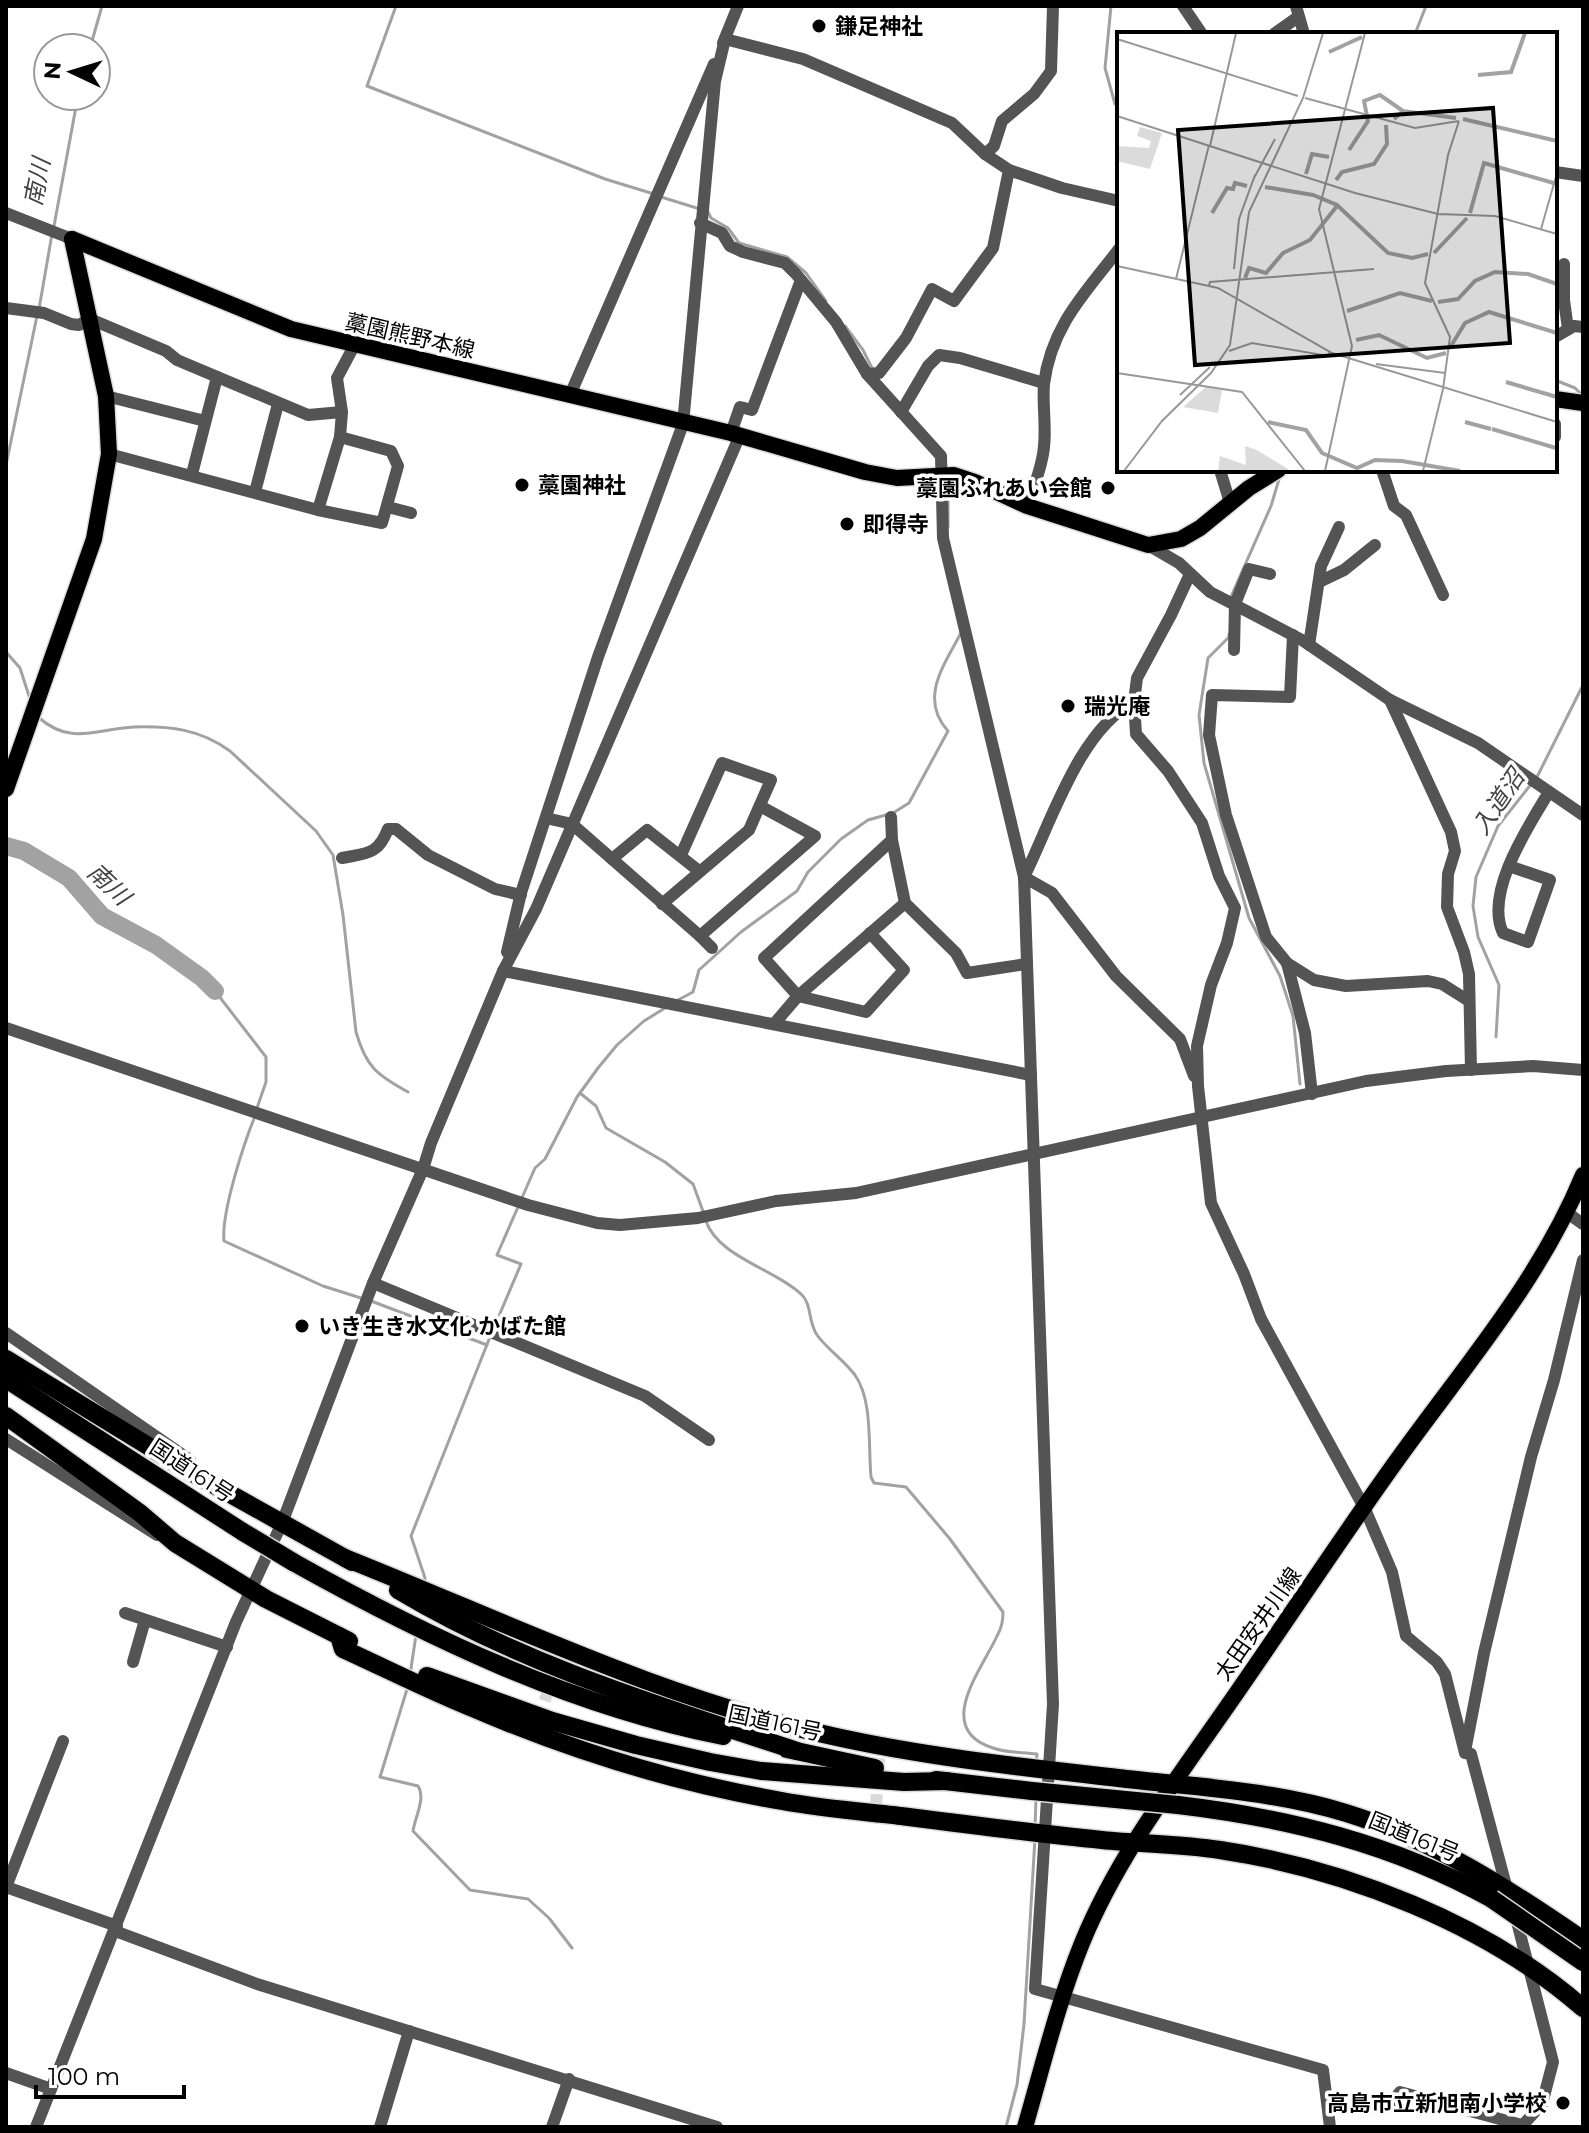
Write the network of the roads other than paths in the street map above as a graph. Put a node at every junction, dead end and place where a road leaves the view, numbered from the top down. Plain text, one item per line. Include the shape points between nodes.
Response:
1 (738, 6) edge
2 (1053, 6) edge
3 (1183, 6) edge
4 (1297, 12) edge
5 (1201, 32) edge
6 (1276, 32) edge
7 (1303, 32) edge
8 (725, 39) junction
9 (985, 154) junction
10 (1009, 170) junction
11 (1557, 172) edge
12 (1583, 176) edge
13 (1117, 201) edge
14 (6, 213) edge
15 (700, 223) junction
16 (66, 236) junction
17 (1117, 251) edge
18 (1564, 264) dead end
19 (801, 280) junction
20 (6, 308) edge
21 (90, 319) junction
22 (1583, 327) edge
23 (1568, 329) junction
24 (1557, 336) edge
25 (354, 346) junction
26 (873, 374) junction
27 (217, 377) junction
28 (1044, 383) junction
29 (570, 395) junction
30 (106, 396) junction
31 (1557, 399) edge
32 (1582, 403) edge
33 (278, 404) junction
34 (903, 409) junction
35 (342, 412) junction
36 (205, 421) junction
37 (683, 424) junction
38 (735, 434) junction
39 (340, 437) junction
40 (109, 454) junction
41 (1221, 472) edge
42 (1275, 472) edge
43 (1383, 472) edge
44 (192, 474) junction
45 (946, 475) junction
46 (255, 492) junction
47 (1230, 503) junction
48 (1027, 506) junction
49 (388, 507) junction
50 (318, 510) junction
51 (411, 513) dead end
52 (1339, 527) dead end
53 (1148, 545) junction
54 (1375, 545) dead end
55 (1190, 574) junction
56 (1270, 574) dead end
57 (1319, 582) junction
58 (1443, 595) dead end
59 (1229, 601) junction
60 (1293, 635) junction
61 (1309, 645) junction
62 (1234, 650) dead end
63 (1390, 700) junction
64 (1134, 702) junction
65 (6, 789) edge
66 (1549, 792) junction
67 (760, 806) junction
68 (1583, 815) edge
69 (891, 817) dead end
70 (546, 818) junction
71 (572, 824) junction
72 (892, 840) junction
73 (681, 855) junction
74 (342, 858) dead end
75 (612, 859) junction
76 (1509, 866) junction
77 (699, 871) junction
78 (1024, 877) junction
79 (521, 895) junction
80 (905, 903) junction
81 (1244, 903) junction
82 (662, 904) junction
83 (870, 933) junction
84 (700, 936) junction
85 (712, 948) dead end
86 (1287, 963) junction
87 (1026, 964) junction
88 (503, 971) junction
89 (798, 996) junction
90 (1469, 1001) junction
91 (774, 1024) junction
92 (6, 1028) edge
93 (1471, 1070) junction
94 (1583, 1070) edge
95 (1031, 1075) junction
96 (1198, 1086) junction
97 (1312, 1094) junction
98 (1202, 1119) junction
99 (1033, 1156) junction
100 (423, 1169) junction
101 (1583, 1175) edge
102 (1566, 1212) junction
103 (1583, 1224) edge
104 (1583, 1260) edge
105 (368, 1294) junction
106 (6, 1333) edge
107 (6, 1359) edge
108 (6, 1379) edge
109 (6, 1416) edge
110 (6, 1439) edge
111 (709, 1440) dead end
112 (189, 1471) junction
113 (1365, 1509) junction
114 (282, 1523) junction
115 (175, 1543) junction
116 (253, 1590) junction
117 (422, 1597) junction
118 (125, 1613) dead end
119 (145, 1620) junction
120 (227, 1647) junction
121 (133, 1662) dead end
122 (411, 1674) junction
123 (63, 1741) dead end
124 (797, 1751) junction
125 (1465, 1753) junction
126 (1048, 1770) junction
127 (946, 1781) junction
128 (1174, 1784) junction
129 (1044, 1834) junction
130 (1133, 1843) junction
131 (6, 1887) edge
132 (1499, 1893) junction
133 (116, 1928) junction
134 (1583, 1940) edge
135 (1583, 1962) edge
136 (1529, 1964) junction
137 (1062, 1998) junction
138 (1583, 2008) edge
139 (409, 2031) junction
140 (6, 2073) edge
141 (569, 2079) junction
142 (51, 2089) junction
143 (1328, 2105) junction
144 (1521, 2126) edge
145 (36, 2127) edge
146 (380, 2127) edge
147 (552, 2127) edge
148 (717, 2127) edge
149 (1025, 2127) edge
150 (1330, 2127) edge

1 - 8 street
2 - 9 street via 1051,71 1002,121 994,146
3 - 5 street
4 - 6 street
4 - 7 street
8 - 9 street via 803,59 952,123
8 - 15 street via 715,81
8 - 29 street
9 - 10 street
10 - 13 street
10 - 26 street via 987,258 954,301 932,289 906,338
11 - 12 street
14 - 16 street
15 - 19 street via 716,228 730,246 785,263
15 - 37 street
16 - 21 main road
16 - 25 main road, 藁園熊野本線 via 264,320
17 - 28 street via 1063,324
18 - 23 street
19 - 26 street
19 - 38 street via 752,410 740,407
20 - 21 street via 44,313 71,324
21 - 27 street
21 - 30 main road
22 - 23 street
23 - 24 street
25 - 29 main road, 藁園熊野本線
25 - 35 street via 337,378
26 - 34 street
27 - 33 street
27 - 36 street
28 - 34 street via 939,355
28 - 48 street via 1043,457
29 - 37 main road, 藁園熊野本線
30 - 36 street
30 - 40 main road
31 - 32 main road
33 - 35 street via 308,415
33 - 46 street
34 - 45 street via 941,456
35 - 39 street
36 - 44 street
37 - 38 main road, 藁園熊野本線
37 - 70 street
38 - 45 main road, 藁園熊野本線 via 865,472 897,478
38 - 71 street
39 - 49 street via 391,451 398,466
39 - 50 street
40 - 44 street
40 - 65 main road via 94,539
41 - 47 street
42 - 47 main road
43 - 58 street via 1394,506 1406,515
44 - 46 street
45 - 48 main road, 藁園熊野本線
45 - 78 street via 943,538
46 - 50 street
47 - 53 main road via 1181,539
48 - 53 main road, 藁園熊野本線
49 - 50 street via 382,523
49 - 51 street
52 - 57 street
53 - 55 street
54 - 57 street
55 - 59 street
55 - 64 street via 1137,678
56 - 59 street via 1249,569
57 - 61 street
59 - 60 street
59 - 62 street
60 - 61 street
60 - 81 street via 1290,697 1212,695 1209,735
61 - 63 street
63 - 66 street via 1478,743
63 - 90 street via 1451,832 1455,851 1447,907 1464,952
64 - 78 street via 1093,737
64 - 81 street via 1136,734 1202,823 1219,876
66 - 68 street
66 - 76 street
67 - 73 street via 771,780 722,763
67 - 77 street via 749,830
67 - 84 street via 815,836
69 - 72 street
70 - 71 street
70 - 79 street
71 - 75 street
71 - 88 street
72 - 80 street
72 - 89 street via 764,958
73 - 75 street via 647,830
73 - 77 street
74 - 79 street via 372,852 388,829 396,829 428,855 495,889
75 - 82 street
76 - 76 street via 1496,918 1503,933 1528,942 1550,880
77 - 82 street
78 - 87 street
78 - 96 street via 1052,893 1116,976 1180,1039
79 - 88 street
80 - 83 street
80 - 87 street via 956,953 967,973
81 - 86 street
81 - 96 street via 1203,1013
82 - 84 street
83 - 89 street
83 - 89 street via 904,970 866,1012
84 - 85 street
86 - 90 street via 1314,980 1346,986 1428,981
86 - 97 street via 1305,1033
87 - 95 street
88 - 91 street
88 - 100 street
89 - 91 street
90 - 93 street
91 - 95 street
92 - 100 street
93 - 94 street
93 - 97 street via 1366,1081
95 - 99 street
96 - 98 street
97 - 98 street
98 - 99 street
98 - 113 street via 1211,1203 1261,1319
99 - 100 street via 856,1193 645,1224 597,1223
99 - 126 street via 1053,1704
100 - 105 street
101 - 102 main road, 太田安井川線
102 - 103 street
102 - 113 main road, 太田安井川線 via 1523,1288
104 - 125 street via 1527,1472
105 - 111 street via 492,1333 645,1396
105 - 114 street
106 - 112 street via 190,1460
107 - 112 highway
108 - 124 highway, 国道161号, bridge via 243,1532 418,1628 624,1711
109 - 115 highway
110 - 115 street
112 - 114 highway
113 - 125 street via 1392,1572 1406,1636 1445,1674
113 - 128 main road, 太田安井川線
114 - 116 street
114 - 117 highway
115 - 116 highway
116 - 120 street
116 - 122 highway via 339,1636 343,1649
117 - 124 highway via 536,1661
117 - 126 highway via 561,1653 757,1718 864,1742
118 - 119 street
119 - 120 street
119 - 121 street
120 - 133 street
122 - 127 highway via 552,1721 710,1762 761,1771
122 - 129 highway via 629,1766 785,1802 875,1809
123 - 131 street
124 - 127 highway, 国道161号
125 - 132 street via 1471,1754
126 - 128 highway
126 - 129 street
127 - 132 highway, 国道161号, bridge via 1273,1819 1364,1842
128 - 130 main road, 太田安井川線
128 - 132 highway via 1347,1813 1417,1840
129 - 130 highway
129 - 137 street via 1035,1989
130 - 136 highway via 1220,1850 1351,1882 1449,1922
130 - 137 main road, 太田安井川線 via 1083,1941
131 - 133 street
132 - 134 highway
132 - 135 highway, 国道161号, bridge
132 - 136 street
133 - 139 street via 257,1984
133 - 142 street
136 - 138 highway
136 - 144 street via 1553,2062 1542,2104
137 - 143 street via 1323,2070
137 - 149 main road, 太田安井川線
139 - 141 street
139 - 146 street
140 - 142 street
141 - 147 street
141 - 148 street
142 - 145 street
143 - 144 street via 1387,2108 1400,2092
143 - 150 street

